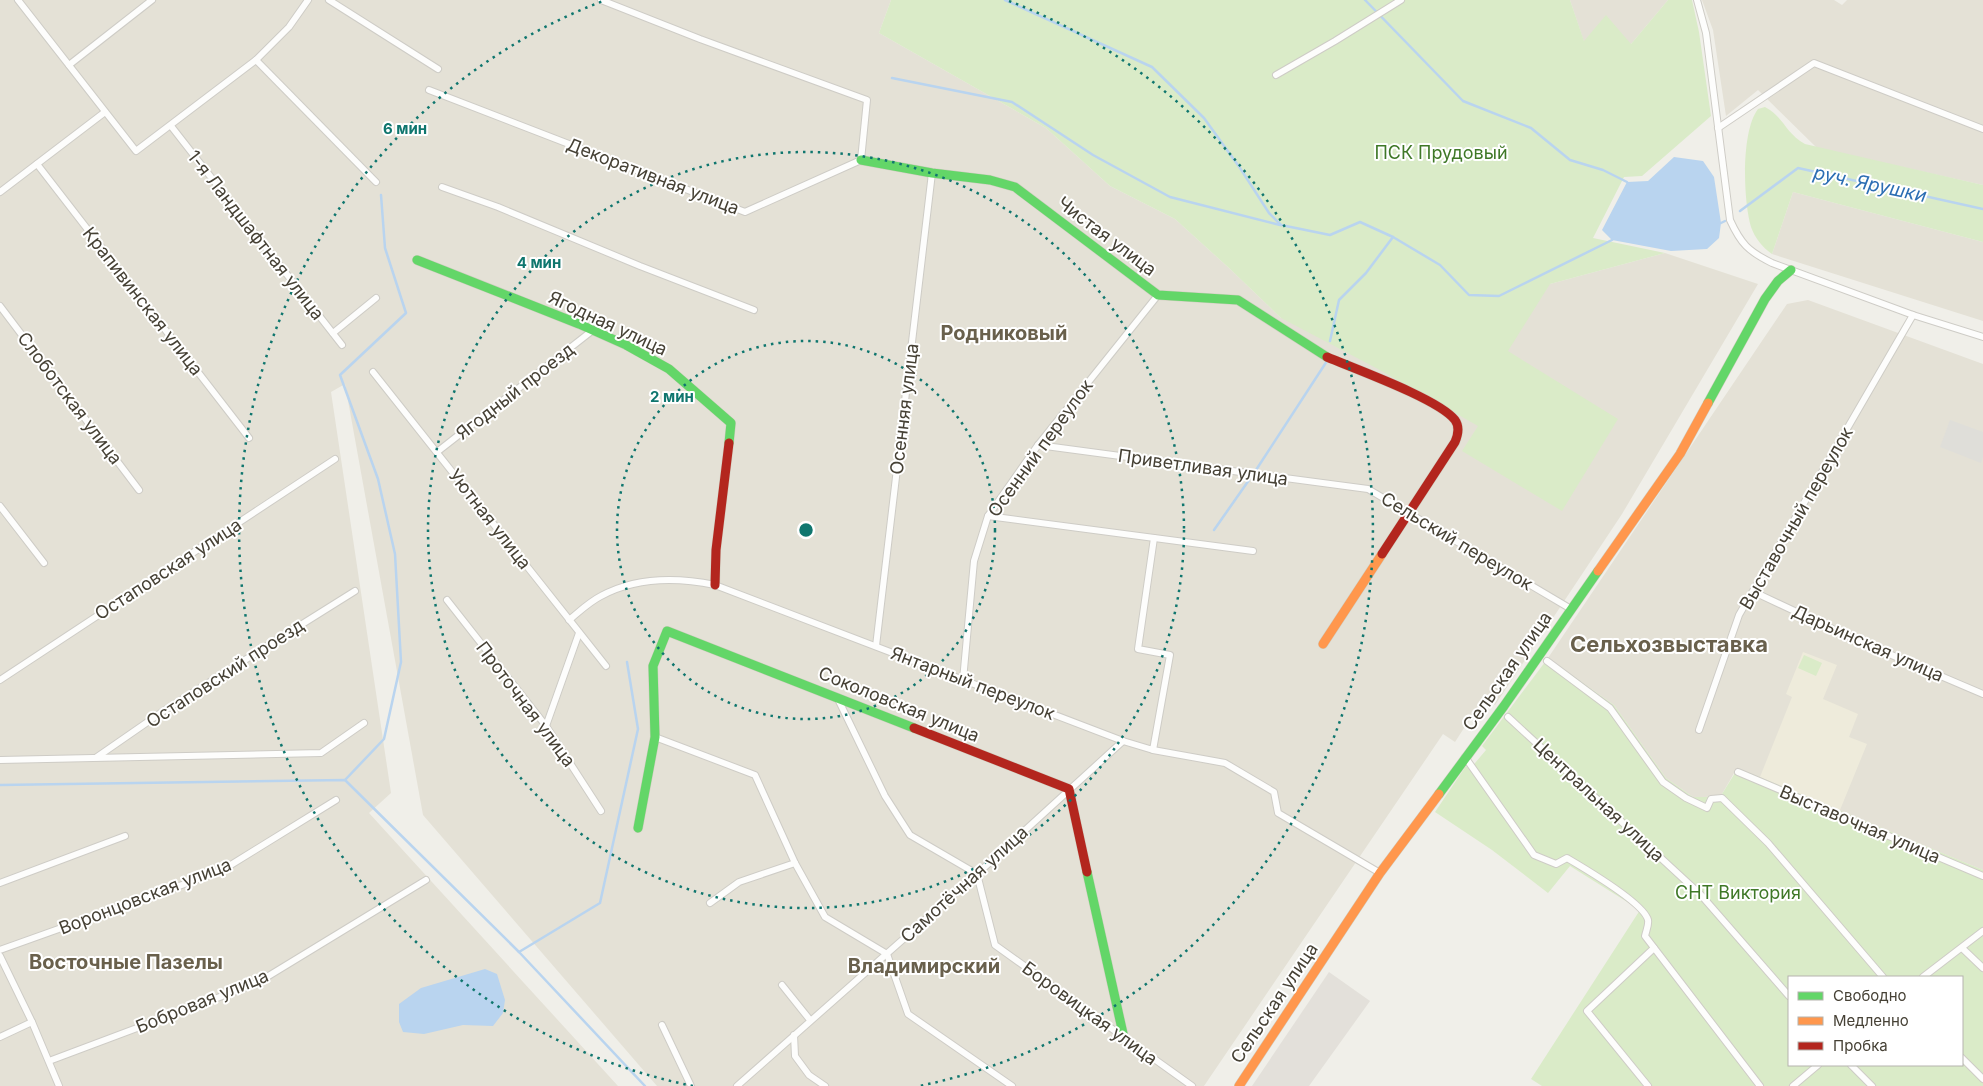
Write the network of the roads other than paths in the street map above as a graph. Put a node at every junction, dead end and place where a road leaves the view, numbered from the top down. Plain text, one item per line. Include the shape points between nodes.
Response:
1 (18, 0) edge
2 (152, 0) edge
3 (308, 0) edge
4 (329, 0) edge
5 (601, 0) edge
6 (1401, 0) edge
7 (1697, 0) edge
8 (256, 60) junction
9 (69, 65) junction
10 (438, 69) dead end
11 (1276, 75) dead end
12 (429, 90) dead end
13 (105, 112) junction
14 (171, 126) junction
15 (1718, 128) junction
16 (1983, 129) edge
17 (861, 160) junction
18 (37, 164) junction
19 (932, 173) junction
20 (376, 182) dead end
21 (442, 187) dead end
22 (0, 192) edge
23 (417, 260) dead end
24 (1791, 270) junction
25 (1158, 295) junction
26 (376, 298) dead end
27 (0, 306) edge
28 (754, 310) dead end
29 (1914, 315) junction
30 (593, 330) junction
31 (333, 333) junction
32 (1983, 337) edge
33 (342, 345) dead end
34 (373, 372) dead end
35 (249, 438) dead end
36 (1038, 445) junction
37 (437, 452) junction
38 (335, 459) dead end
39 (1368, 489) joint
40 (139, 490) dead end
41 (0, 506) edge
42 (1409, 512) junction
43 (988, 516) junction
44 (1154, 538) junction
45 (1253, 551) dead end
46 (44, 563) dead end
47 (715, 585) junction
48 (355, 591) dead end
49 (1754, 592) junction
50 (447, 600) dead end
51 (1571, 609) junction
52 (570, 620) junction
53 (579, 633) junction
54 (1323, 644) dead end
55 (876, 646) junction
56 (1547, 661) dead end
57 (606, 666) dead end
58 (0, 680) edge
59 (963, 680) junction
60 (1983, 694) edge
61 (837, 697) junction
62 (1508, 717) dead end
63 (364, 723) dead end
64 (546, 726) junction
65 (1700, 730) dead end
66 (655, 737) junction
67 (1123, 741) junction
68 (1154, 750) junction
69 (1465, 757) junction
70 (96, 758) junction
71 (0, 760) edge
72 (1738, 772) dead end
73 (1069, 789) junction
74 (336, 800) dead end
75 (601, 811) dead end
76 (638, 828) dead end
77 (125, 836) dead end
78 (795, 863) junction
79 (1380, 873) junction
80 (977, 874) junction
81 (1983, 876) edge
82 (426, 880) dead end
83 (0, 883) edge
84 (710, 903) dead end
85 (1983, 931) edge
86 (1654, 948) junction
87 (1962, 948) junction
88 (0, 950) edge
89 (887, 954) junction
90 (0, 956) edge
91 (1983, 968) edge
92 (1882, 976) edge
93 (1924, 976) edge
94 (782, 985) dead end
95 (1788, 995) edge
96 (810, 1020) junction
97 (32, 1022) junction
98 (662, 1025) dead end
99 (794, 1035) junction
100 (0, 1037) edge
101 (1124, 1038) junction
102 (1963, 1059) edge
103 (49, 1061) junction
104 (1817, 1066) edge
105 (1852, 1066) edge
106 (1983, 1079) edge
107 (60, 1086) edge
108 (691, 1086) edge
109 (737, 1086) edge
110 (825, 1086) edge
111 (1012, 1086) edge
112 (1192, 1086) edge
113 (1239, 1086) edge
114 (1648, 1086) edge
115 (1760, 1086) edge
116 (1793, 1086) edge
117 (1872, 1086) edge

1 - 9 street
2 - 9 street
3 - 8 street via 289,27
4 - 10 street
5 - 17 street via 700,40 867,100
6 - 11 street
7 - 15 street via 1706,33
8 - 14 street
8 - 20 street
9 - 13 street
12 - 17 street, Декоративная улица via 745,212
13 - 14 street via 136,151
13 - 18 street
14 - 31 street, 1-я Ландшафтная улица
15 - 16 street via 1814,63
15 - 24 street via 1730,220 1740,240 1752,252
17 - 19 street, Чистая улица
18 - 22 street
18 - 35 street, Крапивинская улица
19 - 25 street, Чистая улица via 990,180 1015,187
19 - 55 street, Осенняя улица
21 - 28 street
23 - 30 street, Ягодная улица
24 - 29 street
24 - 51 street, Сельская улица via 1765,299 1680,454
25 - 36 street, Осенний переулок
25 - 42 street, Чистая улица via 1238,300 1322,355 1436,404 1456,421 1459,434
26 - 31 street
27 - 40 street, Слоботская улица
29 - 32 street
29 - 49 street, Выставочный переулок
30 - 37 street, Ягодный проезд
30 - 47 street, Ягодная улица via 663,366 731,423
31 - 33 street, 1-я Ландшафтная улица
34 - 37 street, Уютная улица
36 - 39 street, Приветливая улица
36 - 43 street, Осенний переулок
37 - 52 street, Уютная улица
38 - 58 street, Остаповская улица
39 - 42 street, Сельский переулок
41 - 46 street
42 - 51 street, Сельский переулок
42 - 54 street, Чистая улица
43 - 44 street
43 - 59 street, Осенний переулок via 974,561
44 - 45 street
44 - 68 street via 1138,649 1170,655
47 - 52 street, Янтарный переулок via 657,579 628,584 600,597
47 - 55 street, Янтарный переулок
48 - 70 street, Остаповский проезд via 162,712
49 - 60 street, Дарьинская улица via 1854,640
49 - 65 street, Выставочный переулок via 1739,615
50 - 64 street, Проточная улица
51 - 69 street, Сельская улица
52 - 53 street, Уютная улица
53 - 57 street, Уютная улица
53 - 64 street
55 - 59 street, Янтарный переулок
56 - 92 street via 1610,708 1663,782 1707,808 1711,799 1722,798 1768,843
59 - 67 street, Янтарный переулок
61 - 66 street, Соколовская улица via 667,631 653,666
61 - 73 street, Соколовская улица
61 - 80 street via 880,788 910,835
62 - 95 street, Центральная улица via 1701,895
63 - 70 street via 321,753
64 - 75 street, Проточная улица
66 - 76 street, Соколовская улица
66 - 78 street via 756,775
67 - 68 street, Янтарный переулок
67 - 73 street, Самотёчная улица
68 - 79 street, Янтарный переулок via 1225,763 1274,792 1278,813
69 - 79 street, Сельская улица
69 - 86 street via 1534,855 1556,864 1567,858 1642,909 1648,921 1645,936
70 - 71 street
72 - 81 street, Выставочная улица
73 - 80 street, Самотёчная улица
73 - 101 street
74 - 88 street, Воронцовская улица via 221,871
77 - 83 street
78 - 84 street via 739,882
78 - 89 street via 825,917
79 - 113 street, Сельская улица
80 - 89 street, Самотёчная улица
80 - 101 street, Боровицкая улица via 995,945
82 - 103 street, Бобровая улица via 257,983
85 - 87 street
86 - 114 street via 1587,1011
86 - 115 street
87 - 91 street
87 - 93 street
89 - 96 street, Самотёчная улица
89 - 111 street via 908,1014
90 - 97 street
94 - 96 street
96 - 99 street, Самотёчная улица
97 - 100 street
97 - 103 street
98 - 108 street
99 - 109 street, Самотёчная улица
99 - 110 street via 795,1056 809,1075
101 - 112 street, Боровицкая улица
102 - 106 street
103 - 107 street
104 - 116 street
105 - 117 street

